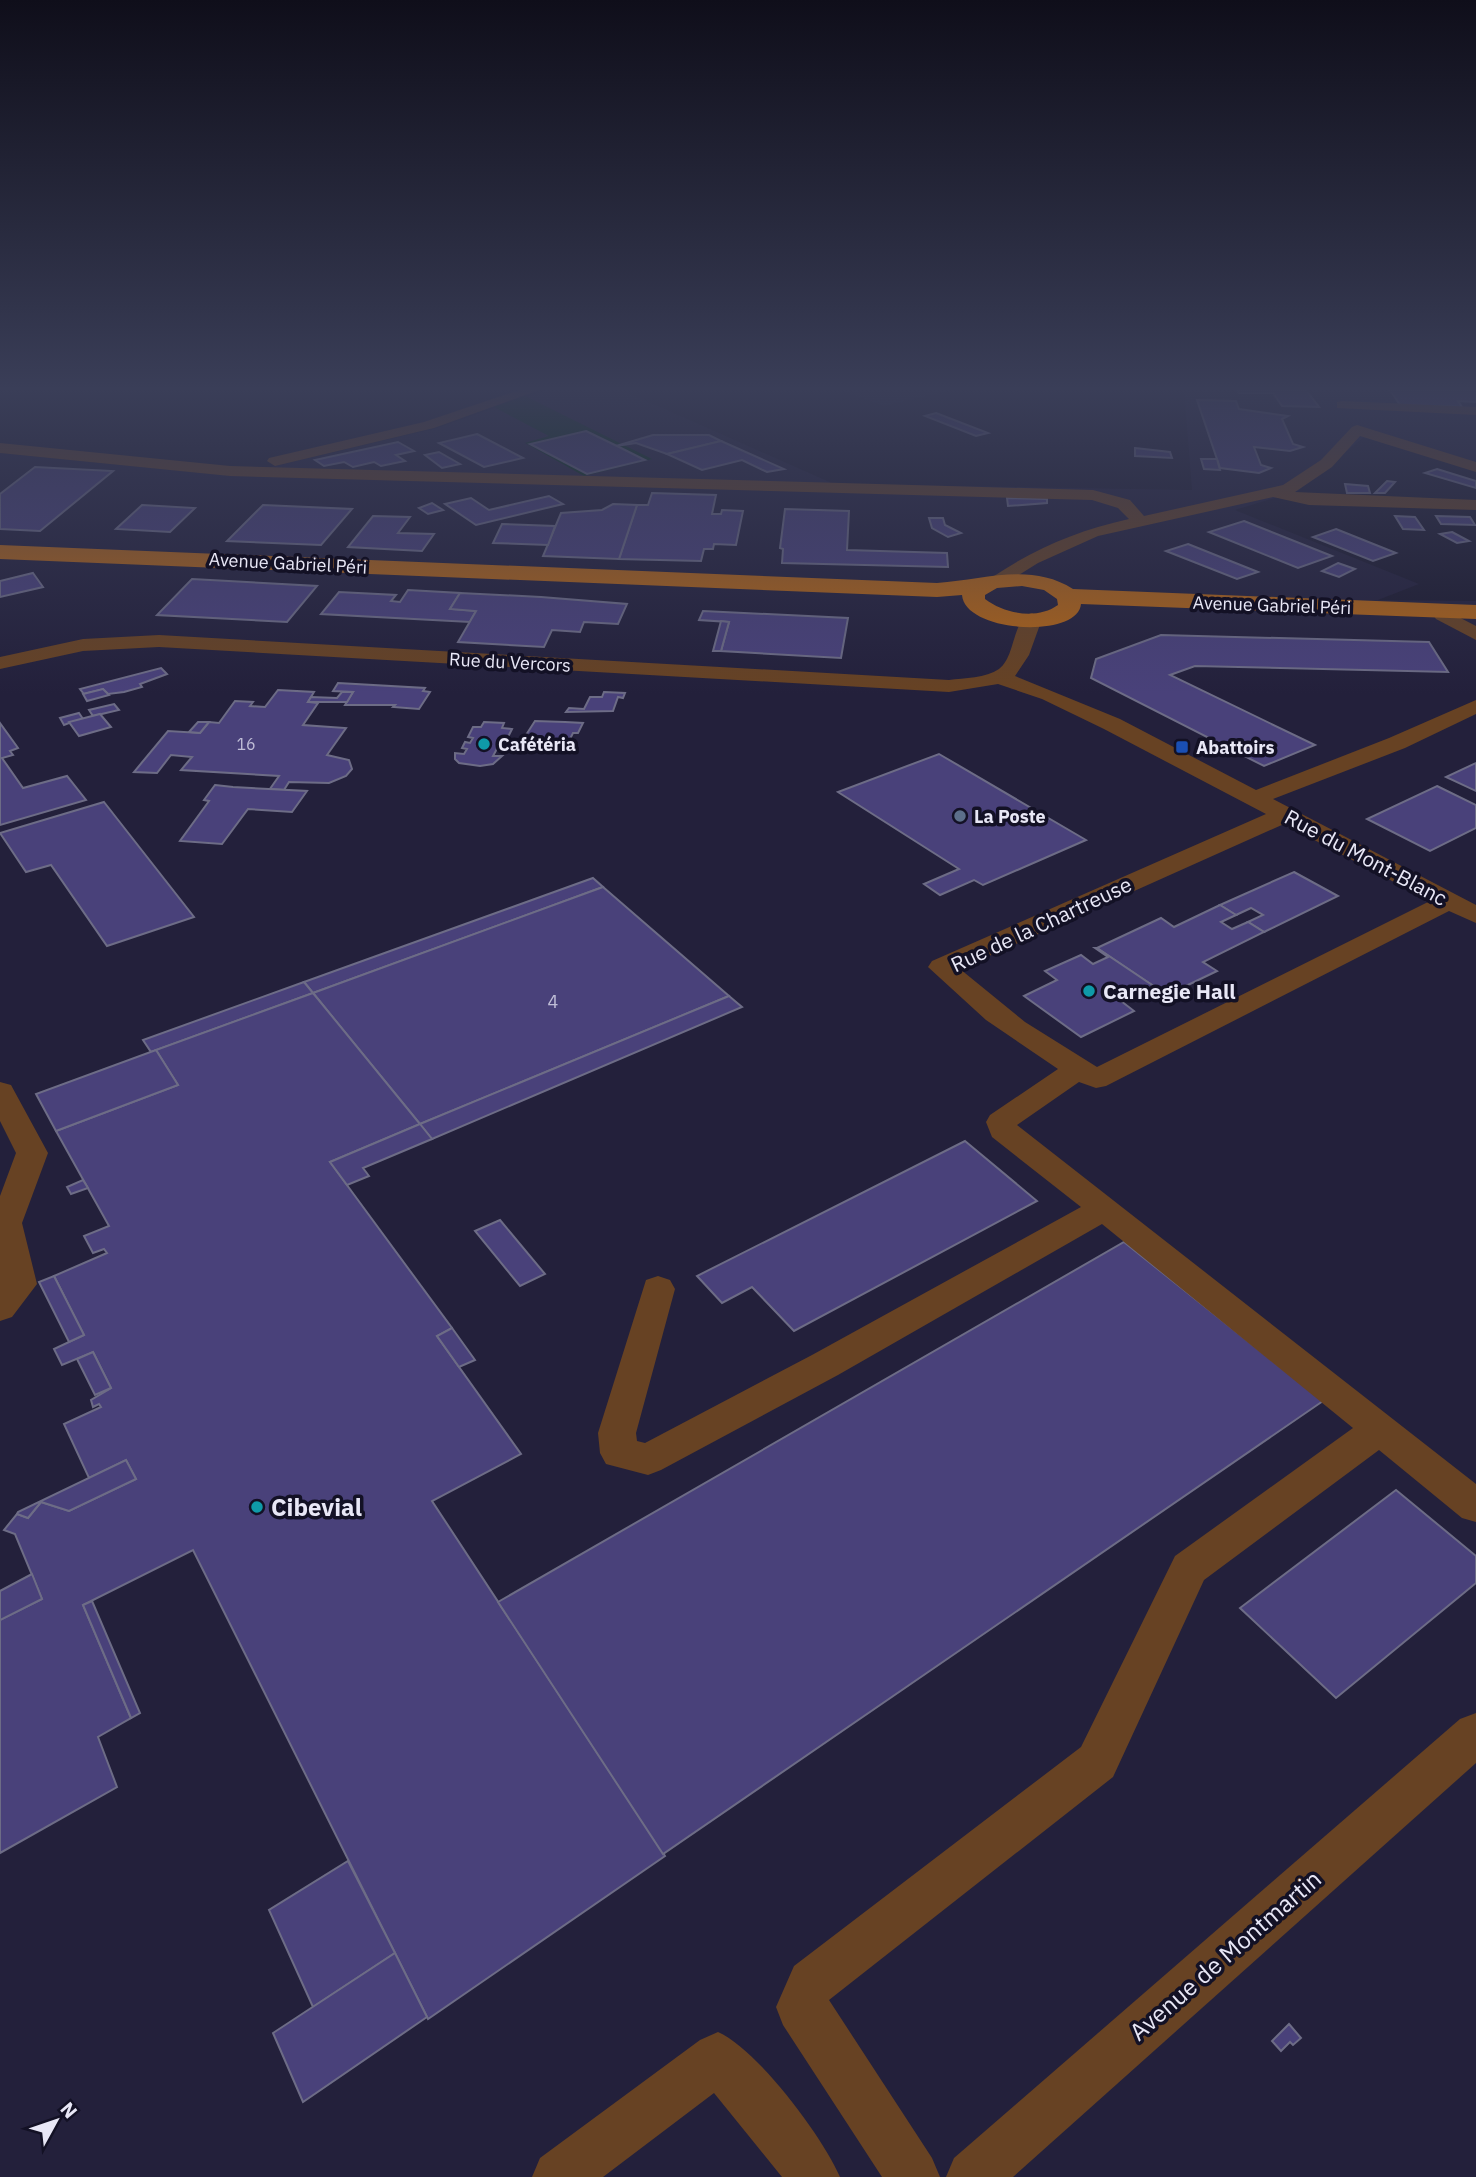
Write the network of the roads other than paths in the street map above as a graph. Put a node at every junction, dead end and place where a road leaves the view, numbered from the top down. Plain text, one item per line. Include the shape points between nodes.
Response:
1 (971, 492) edge
2 (1280, 492) edge
3 (1276, 493) junction
4 (1093, 495) junction
5 (1134, 496) dead end
6 (1175, 497) dead end
7 (1202, 498) dead end
8 (1474, 506) edge
9 (1139, 520) junction
10 (0, 552) edge
11 (1049, 552) junction
12 (1001, 580) junction
13 (1063, 596) junction
14 (979, 598) junction
15 (1476, 613) edge
16 (1443, 615) junction
17 (1020, 619) junction
18 (1476, 634) edge
19 (0, 663) edge
20 (1009, 672) junction
21 (1476, 706) edge
22 (1256, 799) junction
23 (1286, 814) junction
24 (1449, 901) junction
25 (1476, 915) edge
26 (1078, 1069) junction
27 (0, 1092) edge
28 (1104, 1208) junction
29 (657, 1289) dead end
30 (0, 1308) edge
31 (1380, 1429) junction
32 (1476, 1506) edge
33 (1476, 1734) edge
34 (559, 2177) edge
35 (813, 2177) edge
36 (913, 2177) edge
37 (973, 2177) edge

1 - 4 street
2 - 3 street
3 - 8 street via 1309,500
3 - 9 street
4 - 5 street
4 - 9 street via 1124,504
6 - 7 street
9 - 11 street via 1093,532
10 - 14 main road, Avenue Gabriel Péri via 575,576 718,590 937,601
11 - 12 street
11 - 13 street via 1043,570
12 - 13 main road via 1032,580
12 - 14 main road
13 - 15 main road, Avenue Gabriel Péri
13 - 16 main road, Avenue Gabriel Péri via 1280,616
13 - 17 main road via 1056,615
14 - 17 main road, Avenue Gabriel Péri
15 - 16 main road, Avenue Gabriel Péri
16 - 18 street
17 - 20 street
19 - 20 street, Rue du Vercors via 83,645 159,641 949,686
20 - 22 street, Rue du Mont-Blanc
21 - 22 street, Rue du Mont-Blanc
22 - 23 street, Rue du Mont-Blanc
23 - 24 street, Rue du Mont-Blanc
23 - 26 street, Rue de la Chartreuse via 942,967 967,992
24 - 25 street, Rue du Mont-Blanc
24 - 26 street, Rue de la Chartreuse via 1096,1079
26 - 28 street via 1000,1122 1003,1130
27 - 30 street via 32,1153 6,1223 20,1284
28 - 29 street via 648,1459 619,1453 617,1433
28 - 31 street
31 - 32 street
31 - 36 street via 1189,1568 1097,1762 811,1983 801,2007
33 - 37 street, Avenue de Montmartin
34 - 35 street via 718,2058 791,2143

